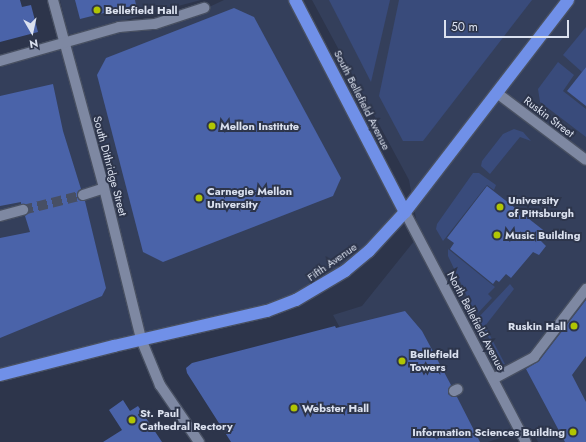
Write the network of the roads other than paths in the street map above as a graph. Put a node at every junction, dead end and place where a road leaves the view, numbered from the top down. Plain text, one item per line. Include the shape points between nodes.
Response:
1 (53, 0) edge
2 (295, 0) edge
3 (568, 0) edge
4 (204, 8) dead end
5 (64, 43) junction
6 (0, 61) edge
7 (497, 93) junction
8 (586, 160) edge
9 (104, 188) junction
10 (83, 195) tunnel mouth
11 (23, 210) tunnel mouth
12 (404, 212) junction
13 (0, 216) edge
14 (586, 289) edge
15 (141, 340) junction
16 (0, 375) edge
17 (493, 379) junction
18 (199, 442) edge
19 (526, 442) edge

1 - 5 street, South Dithridge Street
2 - 12 highway, South Bellefield Avenue
3 - 7 highway, Fifth Avenue
4 - 5 street via 155,24 119,27
5 - 6 street
5 - 9 street, South Dithridge Street
7 - 8 street, Ruskin Street
7 - 12 highway, Fifth Avenue
9 - 10 street
9 - 15 street, South Dithridge Street
11 - 13 street
12 - 15 highway, Fifth Avenue via 369,251 345,270 296,300 266,311
12 - 17 street, North Bellefield Avenue
14 - 17 street via 534,357
15 - 16 highway, Fifth Avenue
15 - 18 street, South Dithridge Street via 160,385
17 - 19 street, North Bellefield Avenue

